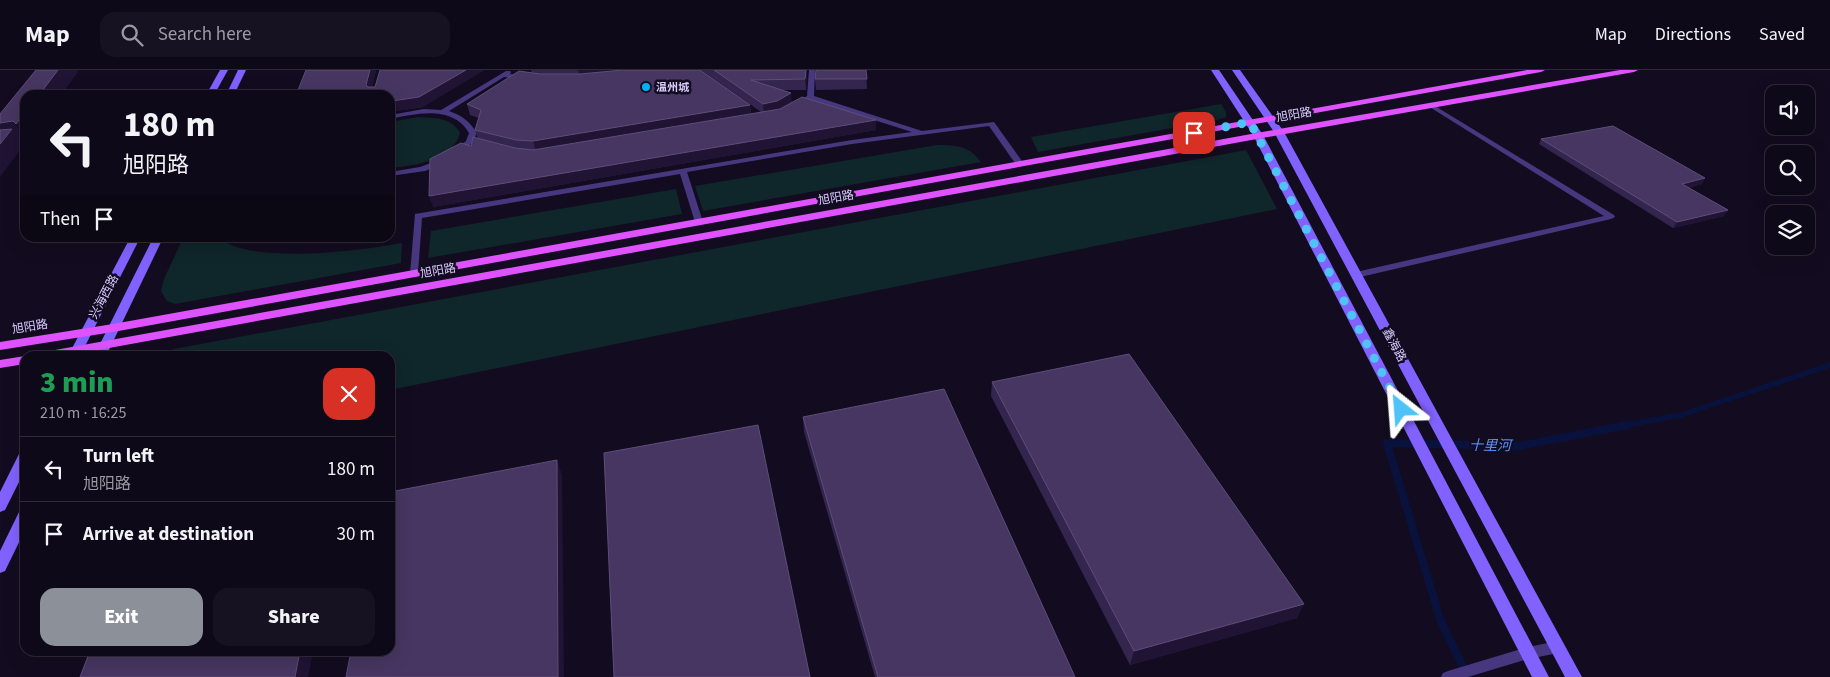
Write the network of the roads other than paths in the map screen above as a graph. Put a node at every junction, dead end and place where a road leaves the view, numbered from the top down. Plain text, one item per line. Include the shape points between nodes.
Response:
1 (224, 70) edge
2 (242, 70) edge
3 (511, 70) edge
4 (812, 70) edge
5 (1215, 70) edge
6 (1236, 70) edge
7 (1541, 70) edge
8 (1634, 70) edge
9 (503, 75) junction
10 (534, 79) edge
11 (213, 90) edge
12 (232, 90) edge
13 (810, 97) junction
14 (1430, 105) junction
15 (788, 110) edge
16 (444, 112) junction
17 (395, 116) edge
18 (1271, 120) junction
19 (1250, 122) junction
20 (1279, 132) junction
21 (923, 133) junction
22 (1258, 136) junction
23 (20, 143) edge
24 (0, 146) edge
25 (1020, 164) junction
26 (683, 171) junction
27 (395, 173) edge
28 (699, 222) junction
29 (134, 242) edge
30 (156, 242) edge
31 (414, 274) junction
32 (1356, 275) junction
33 (113, 328) junction
34 (86, 332) junction
35 (106, 344) junction
36 (0, 346) edge
37 (77, 351) edge
38 (83, 351) edge
39 (102, 351) edge
40 (20, 361) edge
41 (0, 364) edge
42 (20, 466) edge
43 (0, 506) edge
44 (20, 524) edge
45 (0, 566) edge
46 (1558, 647) junction
47 (1528, 653) junction
48 (1448, 677) edge
49 (1541, 677) edge
50 (1574, 677) edge

1 - 11 street
2 - 12 street
3 - 9 lane
4 - 13 lane
5 - 19 street, 鑫海路
6 - 18 street, 鑫海路
7 - 18 main road, 旭阳路
8 - 14 main road, 旭阳路
9 - 10 lane
9 - 16 lane
13 - 15 lane
13 - 21 lane
14 - 20 main road, 旭阳路
14 - 32 lane via 1611,217
16 - 17 lane
16 - 27 lane via 459,116 469,124 473,144 442,162
18 - 19 main road, 旭阳路
18 - 20 street, 鑫海路
19 - 22 street, 鑫海路
19 - 25 main road, 旭阳路
20 - 22 main road, 旭阳路
20 - 32 street, 鑫海路
21 - 25 lane via 991,124
21 - 26 lane
22 - 35 main road, 旭阳路
22 - 47 street, 鑫海路
23 - 24 lane
25 - 28 main road, 旭阳路
26 - 28 lane
26 - 31 lane via 418,216
28 - 31 main road, 旭阳路
29 - 34 street, 兴海西路
30 - 33 street, 兴海西路
31 - 33 main road, 旭阳路
32 - 46 street, 鑫海路
33 - 34 main road, 旭阳路
33 - 35 street, 兴海西路
34 - 36 main road, 旭阳路
34 - 37 street, 兴海西路
35 - 38 main road, 旭阳路
35 - 39 street, 兴海西路
40 - 41 main road
42 - 43 street
44 - 45 street
46 - 47 lane
46 - 50 street, 鑫海路
47 - 48 lane
47 - 49 street, 鑫海路

